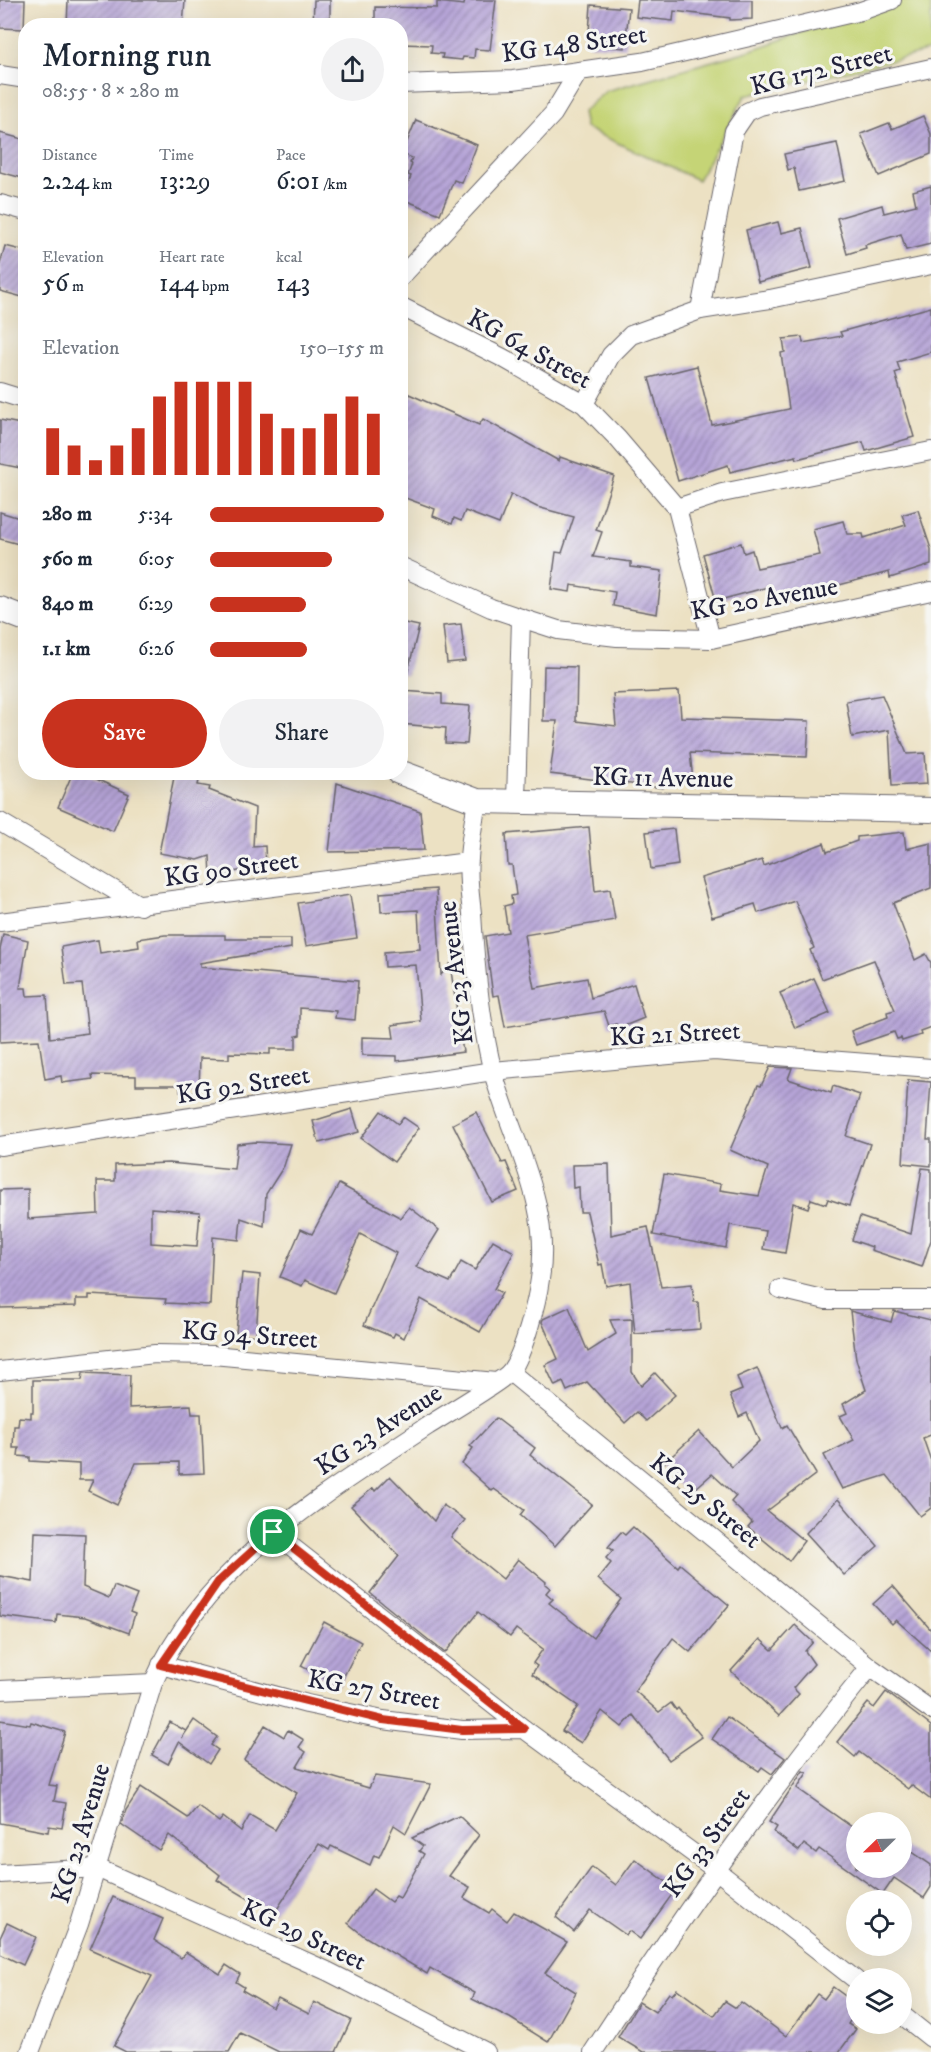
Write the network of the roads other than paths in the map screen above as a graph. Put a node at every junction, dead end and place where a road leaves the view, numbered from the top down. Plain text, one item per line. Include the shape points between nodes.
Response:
1 (892, 0) edge
2 (931, 68) edge
3 (579, 71) junction
4 (0, 75) edge
5 (18, 78) edge
6 (408, 84) edge
7 (0, 204) edge
8 (18, 209) edge
9 (931, 264) edge
10 (408, 269) edge
11 (408, 310) edge
12 (700, 310) junction
13 (0, 392) edge
14 (18, 398) edge
15 (584, 404) junction
16 (931, 451) edge
17 (677, 508) junction
18 (408, 570) edge
19 (931, 591) edge
20 (0, 609) edge
21 (18, 616) edge
22 (521, 618) junction
23 (711, 639) junction
24 (408, 775) edge
25 (477, 801) junction
26 (516, 801) junction
27 (931, 810) edge
28 (0, 822) edge
29 (468, 862) junction
30 (141, 906) junction
31 (0, 922) edge
32 (931, 1068) edge
33 (493, 1071) junction
34 (0, 1146) edge
35 (780, 1289) dead end
36 (931, 1300) edge
37 (0, 1371) edge
38 (503, 1377) junction
39 (273, 1532) junction
40 (161, 1665) junction
41 (870, 1667) junction
42 (153, 1683) junction
43 (0, 1690) edge
44 (931, 1710) edge
45 (524, 1729) junction
46 (97, 1868) junction
47 (716, 1870) junction
48 (0, 1874) edge
49 (846, 1972) edge
50 (912, 2023) edge
51 (931, 2038) edge
52 (30, 2052) edge
53 (486, 2052) edge
54 (592, 2052) edge

1 - 3 street, KG 148 Street via 792,28 642,62
2 - 12 street, KG 172 Street via 747,112 734,131
3 - 6 street, KG 148 Street via 513,80
3 - 10 street via 547,121
4 - 5 street
7 - 8 street
9 - 12 street via 781,297
11 - 15 street, KG 64 Street
12 - 15 street via 631,335 611,355
13 - 14 street
15 - 17 street, KG 64 Street
16 - 17 street via 722,494
17 - 23 street, KG 64 Street
18 - 22 street, KG 20 Avenue
19 - 23 street, KG 20 Avenue
20 - 21 main road
22 - 23 street, KG 20 Avenue via 558,630 617,637
22 - 26 street
24 - 25 main road, KG 11 Avenue
25 - 26 main road, KG 11 Avenue
25 - 29 street, KG 23 Avenue
26 - 27 main road, KG 11 Avenue
28 - 30 street
29 - 30 street, KG 90 Street
29 - 33 street, KG 23 Avenue via 480,1002
30 - 31 street, KG 90 Street
32 - 33 street, KG 21 Street via 714,1051
33 - 34 street, KG 92 Street
33 - 38 street, KG 23 Avenue via 529,1171 540,1228 541,1276 527,1331
35 - 36 street via 826,1300
37 - 38 street, KG 94 Street via 155,1354
38 - 39 street, KG 23 Avenue
38 - 41 street, KG 25 Street
39 - 40 street, KG 23 Avenue via 218,1582
39 - 45 street
40 - 42 street, KG 23 Avenue
40 - 45 street, KG 27 Street via 383,1720 462,1730
41 - 44 street, KG 25 Street
41 - 47 street, KG 33 Street
42 - 43 street
42 - 46 street, KG 23 Avenue
45 - 47 street
46 - 48 street
46 - 52 street, KG 23 Avenue
46 - 53 street, KG 29 Street via 327,1971
47 - 49 street
47 - 54 street, KG 33 Street
50 - 51 street

